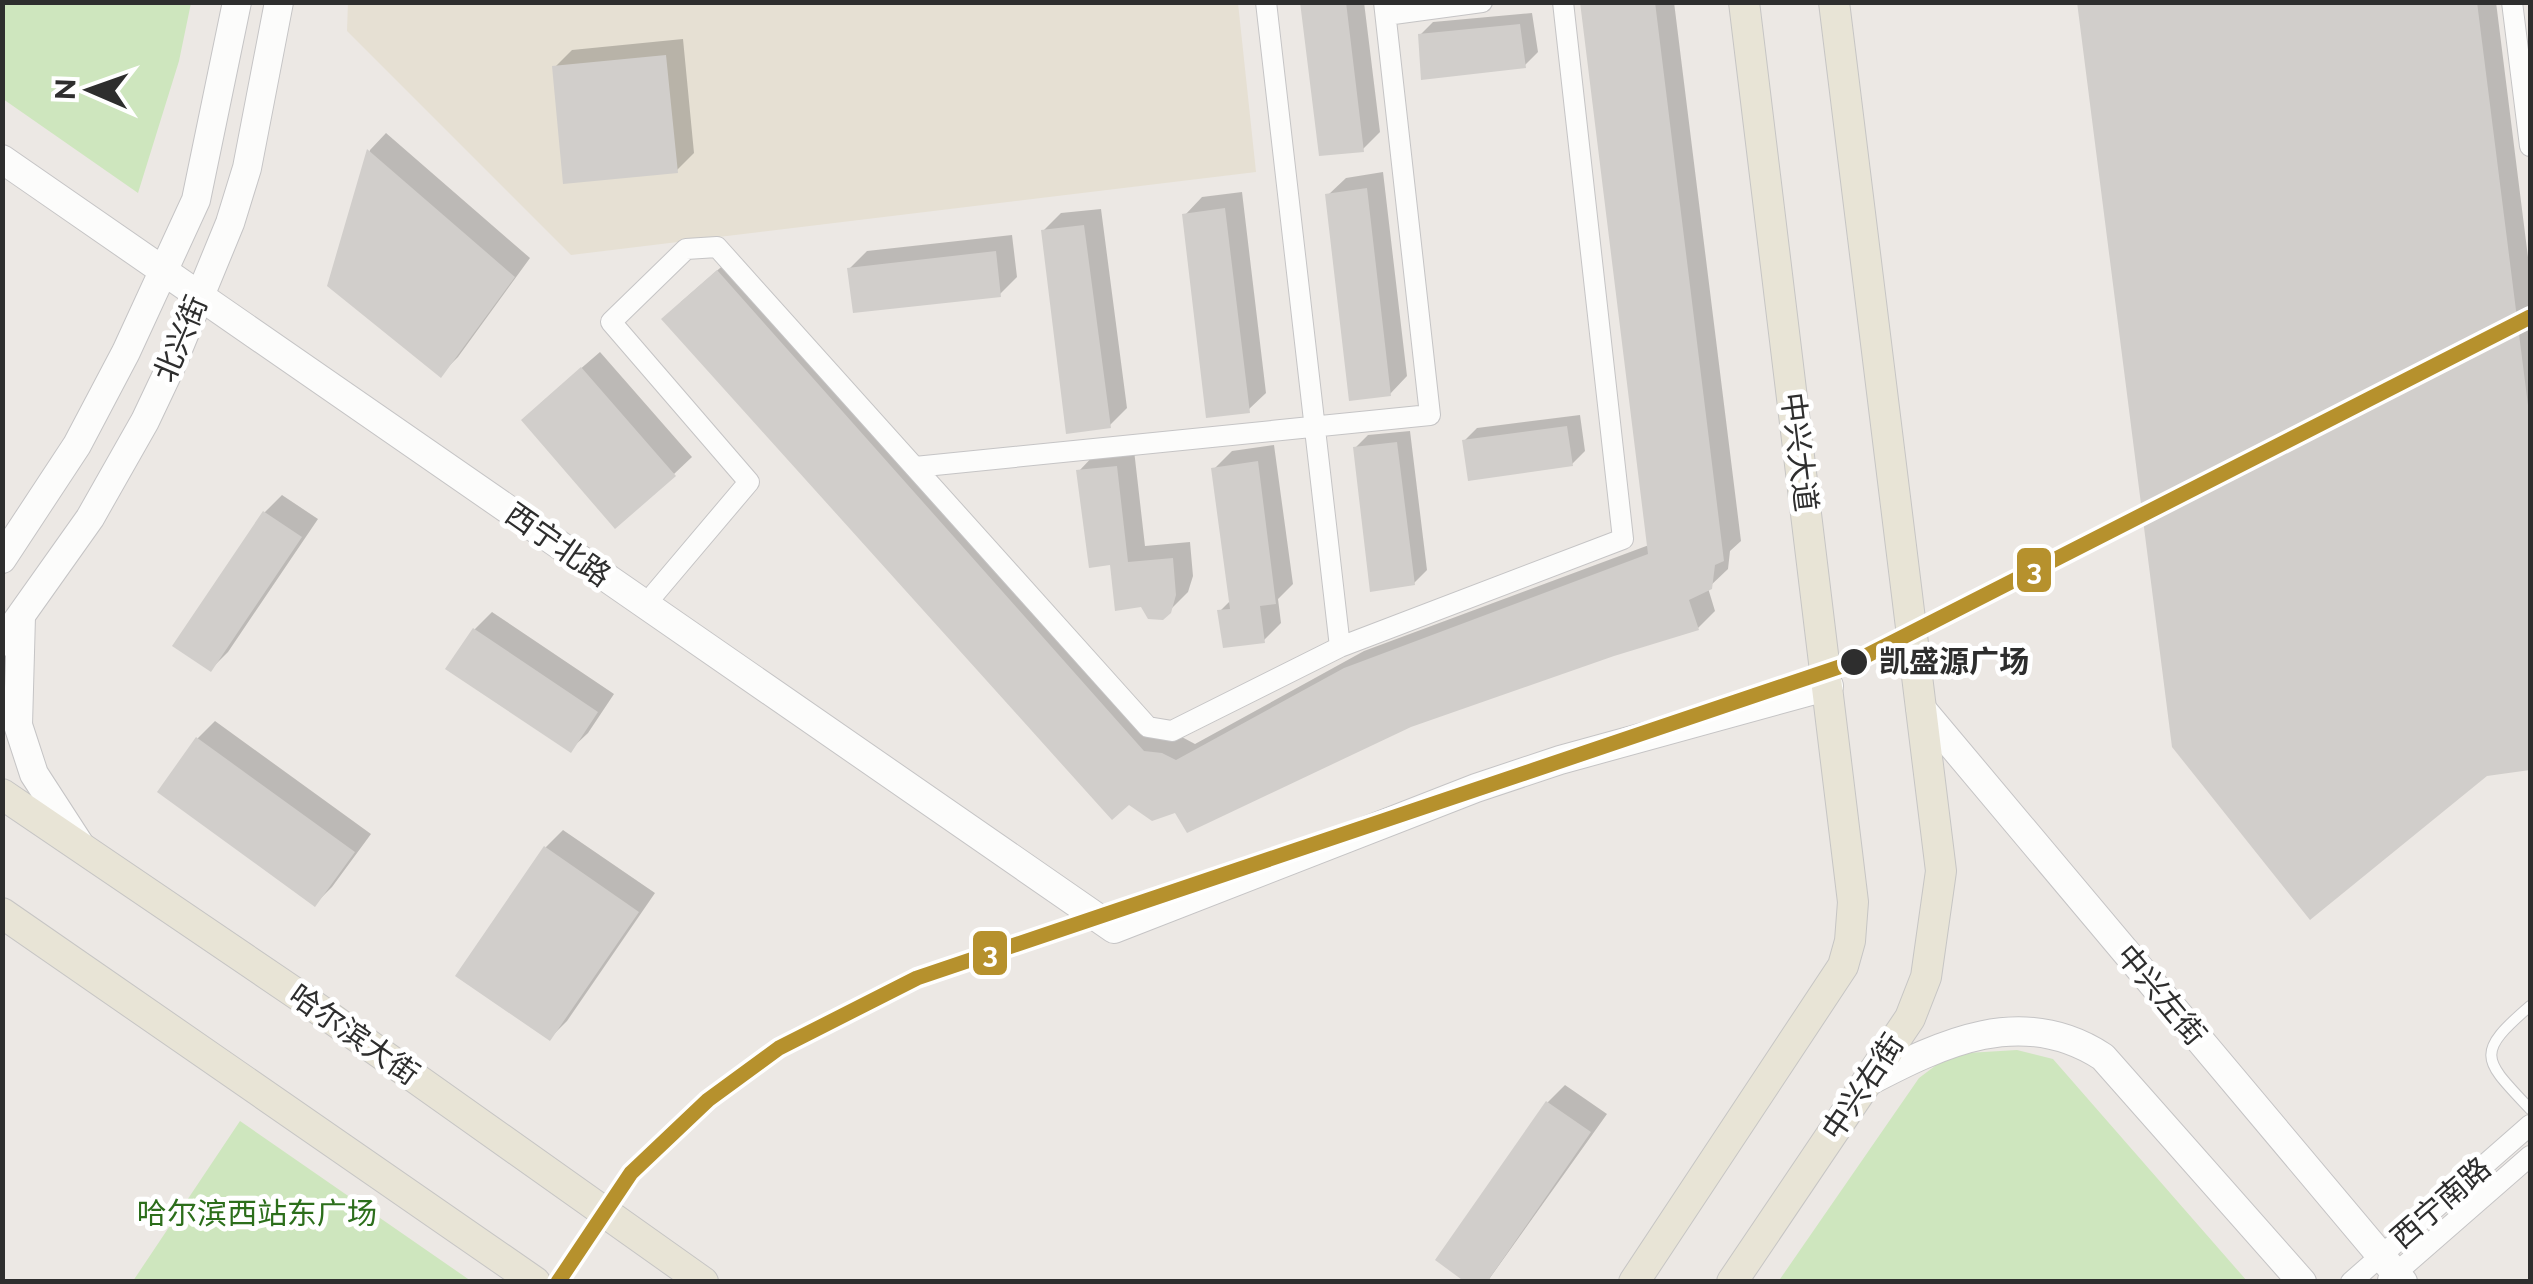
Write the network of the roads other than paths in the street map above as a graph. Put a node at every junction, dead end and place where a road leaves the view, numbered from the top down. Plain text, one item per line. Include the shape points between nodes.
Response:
1 (237, 2) edge
2 (279, 2) edge
3 (1266, 2) edge
4 (1482, 2) edge
5 (1563, 2) edge
6 (1744, 2) edge
7 (1834, 2) edge
8 (2512, 2) edge
9 (1385, 8) edge
10 (2530, 146) edge
11 (2, 159) edge
12 (164, 270) junction
13 (200, 295) junction
14 (1315, 428) junction
15 (914, 467) junction
16 (2, 560) edge
17 (644, 605) junction
18 (22, 616) junction
19 (2, 642) edge
20 (1340, 647) junction
21 (1828, 686) junction
22 (1920, 708) junction
23 (2, 794) edge
24 (80, 846) junction
25 (2, 913) edge
26 (2530, 1006) edge
27 (1866, 1083) junction
28 (2530, 1110) edge
29 (2530, 1125) edge
30 (2530, 1156) edge
31 (2391, 1273) edge
32 (535, 1282) edge
33 (703, 1282) edge
34 (1634, 1282) edge
35 (1732, 1282) edge
36 (2302, 1282) edge
37 (2351, 1282) edge

1 - 12 main road, 北兴街 via 196,200
2 - 13 main road, 北兴街 via 247,168
3 - 14 street
4 - 9 street
5 - 20 street via 1622,539
6 - 21 main road, 中兴大道
7 - 22 main road
8 - 10 street
9 - 14 street via 1430,415
11 - 12 main road, 西宁北路
12 - 13 main road, 西宁北路
12 - 16 main road, 北兴街 via 77,445
13 - 17 main road, 西宁北路
13 - 18 main road, 北兴街 via 109,486
14 - 15 street
14 - 20 street
15 - 17 street via 717,247 686,248 611,322 749,482
15 - 20 street via 1148,727 1172,732
17 - 21 main road, 西宁北路 via 1114,930 1476,788
18 - 19 main road, 北兴街
18 - 24 main road via 18,725 34,774
21 - 34 main road, 中兴大道 via 1853,902 1843,966
22 - 27 main road, 中兴右街 via 1941,871 1926,977 1910,1018
22 - 31 main road, 中兴左街
23 - 24 main road, 哈尔滨大街
24 - 33 main road, 哈尔滨大街
25 - 32 main road
26 - 28 lane via 2494,1039 2490,1060
27 - 35 main road, 中兴右街
27 - 36 main road via 1954,1040 1979,1035 2026,1032 2080,1042 2104,1057
29 - 31 street, 西宁南路
30 - 31 street, 西宁南路
31 - 37 street, 西宁南路

